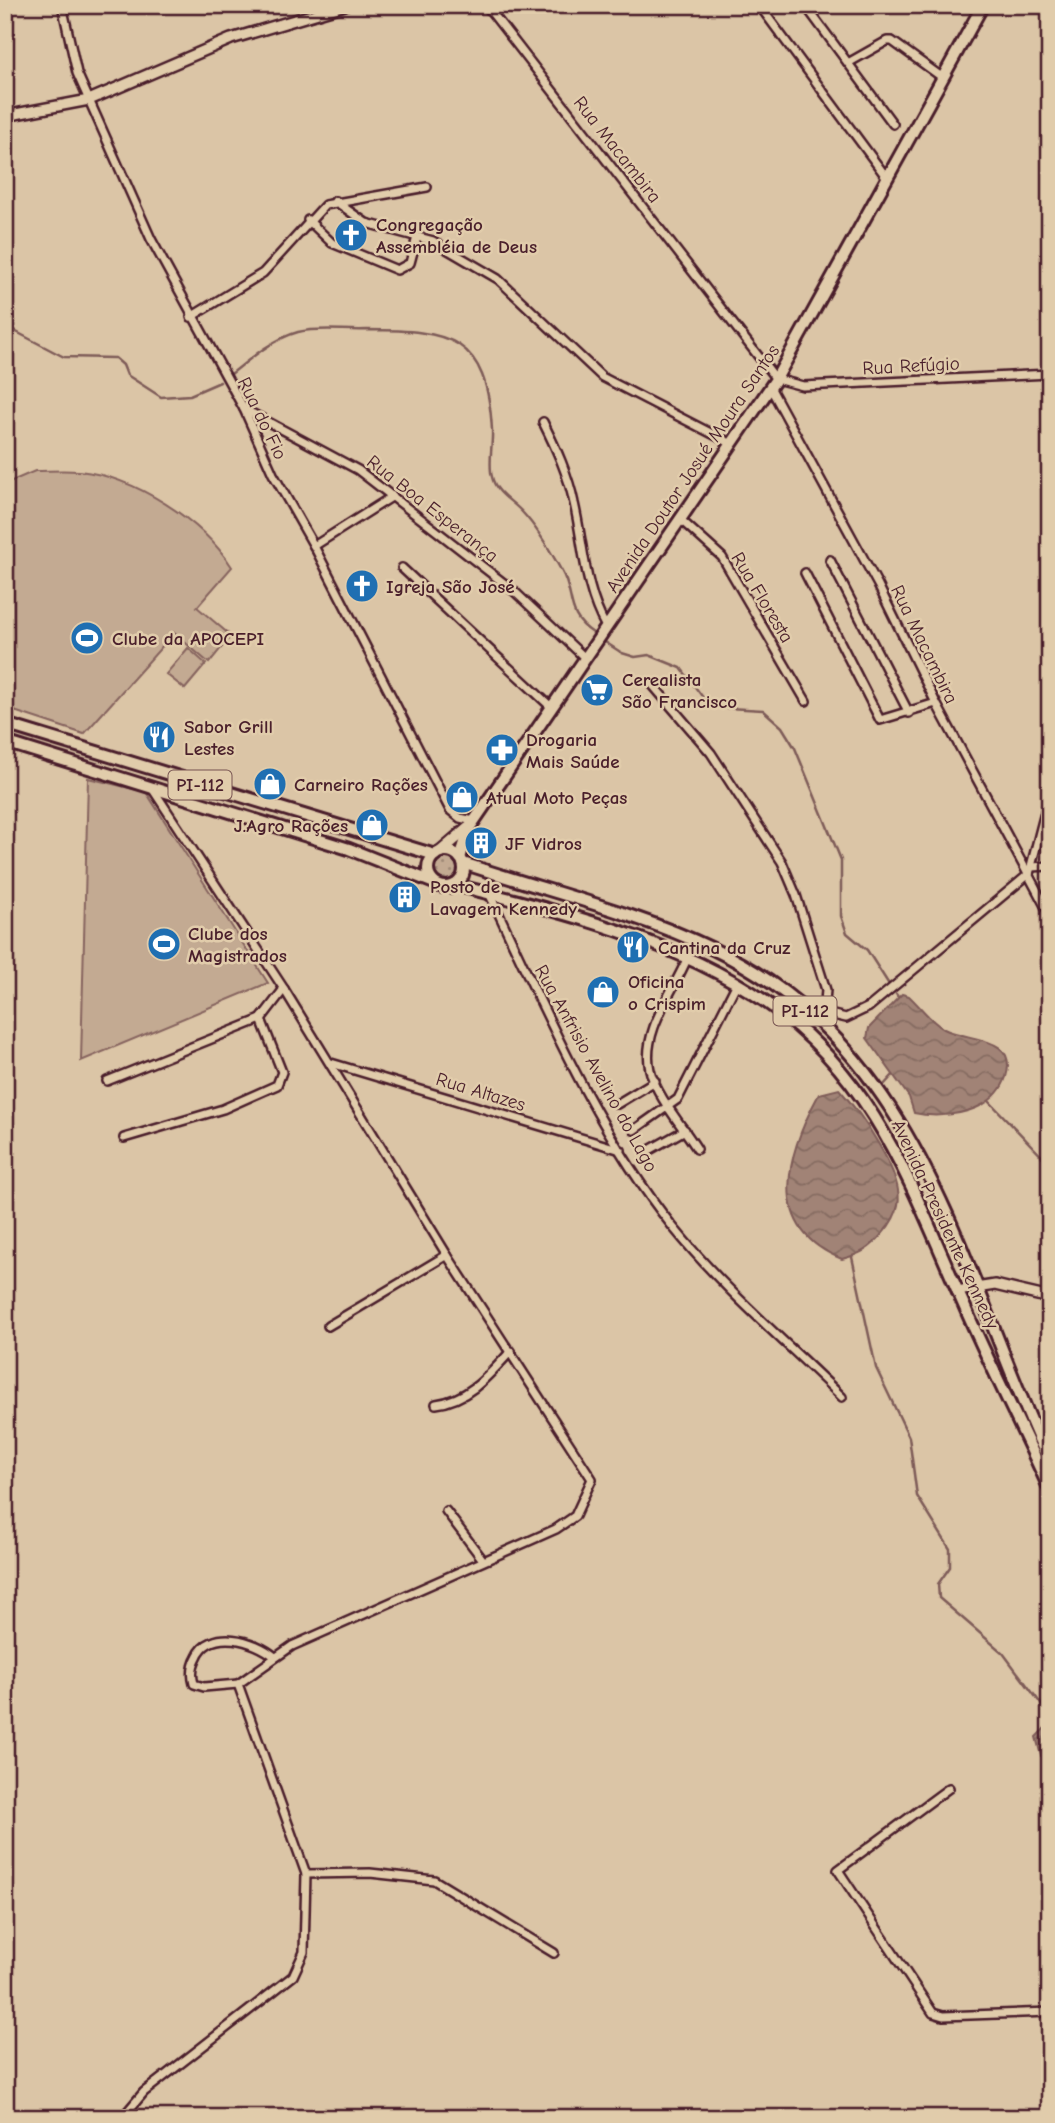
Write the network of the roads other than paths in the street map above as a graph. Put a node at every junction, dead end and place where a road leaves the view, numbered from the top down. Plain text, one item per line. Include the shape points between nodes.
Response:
1 (62, 5) edge
2 (345, 5) edge
3 (486, 5) edge
4 (759, 5) edge
5 (805, 5) edge
6 (983, 5) edge
7 (848, 63) junction
8 (943, 78) junction
9 (89, 100) junction
10 (5, 116) edge
11 (893, 124) dead end
12 (887, 178) junction
13 (427, 187) dead end
14 (335, 201) junction
15 (308, 220) junction
16 (417, 237) junction
17 (191, 317) junction
18 (1050, 374) edge
19 (773, 383) junction
20 (243, 409) junction
21 (543, 422) dead end
22 (732, 444) junction
23 (393, 496) junction
24 (681, 520) junction
25 (314, 546) junction
26 (830, 560) dead end
27 (402, 568) dead end
28 (805, 573) dead end
29 (607, 627) junction
30 (585, 658) junction
31 (651, 683) dead end
32 (806, 701) dead end
33 (936, 703) junction
34 (550, 706) junction
35 (909, 713) junction
36 (5, 724) edge
37 (5, 742) edge
38 (152, 787) junction
39 (208, 787) junction
40 (1050, 793) edge
41 (203, 804) junction
42 (472, 824) junction
43 (438, 854) junction
44 (461, 860) junction
45 (1050, 866) edge
46 (1030, 870) junction
47 (432, 882) junction
48 (455, 885) junction
49 (488, 892) junction
50 (1050, 915) edge
51 (687, 959) junction
52 (737, 983) junction
53 (284, 989) junction
54 (261, 1018) junction
55 (824, 1019) junction
56 (331, 1063) junction
57 (107, 1081) dead end
58 (655, 1081) junction
59 (617, 1104) dead end
60 (669, 1107) junction
61 (634, 1130) dead end
62 (685, 1130) junction
63 (124, 1138) dead end
64 (697, 1149) dead end
65 (622, 1150) junction
66 (646, 1152) dead end
67 (447, 1255) junction
68 (976, 1286) junction
69 (957, 1291) junction
70 (1050, 1298) edge
71 (328, 1326) dead end
72 (511, 1351) junction
73 (842, 1397) dead end
74 (436, 1404) dead end
75 (1050, 1463) edge
76 (1050, 1490) edge
77 (446, 1511) dead end
78 (483, 1560) junction
79 (275, 1657) junction
80 (238, 1684) junction
81 (949, 1788) dead end
82 (306, 1874) junction
83 (554, 1953) dead end
84 (1050, 2012) edge
85 (122, 2118) edge

1 - 9 street, Rua do Fio via 72,57
2 - 9 street via 231,38
3 - 19 street, Rua Macambira
4 - 12 street
5 - 7 street
6 - 8 main road, Avenida Doutor Josué Moura Santos
7 - 8 street via 892,41
7 - 11 street
8 - 12 main road, Avenida Doutor Josué Moura Santos
9 - 10 street
9 - 17 street, Rua do Fio
12 - 19 main road, Avenida Doutor Josué Moura Santos
13 - 14 street
14 - 15 street
14 - 16 street via 366,223
15 - 16 street via 332,243 397,270 410,263
15 - 17 street via 263,272
16 - 22 street via 433,241 498,279 615,386
17 - 20 street, Rua do Fio
18 - 19 street, Rua Refúgio via 803,386
19 - 22 main road, Avenida Doutor Josué Moura Santos
19 - 33 street, Rua Macambira
20 - 23 street, Rua Boa Esperança via 350,465
20 - 25 street, Rua do Fio
21 - 29 street via 571,492 590,592
22 - 24 main road, Avenida Doutor Josué Moura Santos
23 - 25 street
23 - 30 street, Rua Boa Esperança via 514,591
24 - 29 main road, Avenida Doutor Josué Moura Santos
24 - 32 street, Rua Floresta via 722,557
25 - 42 street, Rua do Fio via 450,810
26 - 35 street
27 - 34 street
28 - 35 street via 878,719 884,722
29 - 30 main road, Avenida Doutor Josué Moura Santos
30 - 34 main road, Avenida Doutor Josué Moura Santos
31 - 55 street via 711,753 782,862 826,990
33 - 35 street
33 - 46 street, Rua Macambira
34 - 42 main road, Avenida Doutor Josué Moura Santos
36 - 39 main road, Avenida Presidente Kennedy / PI-112
37 - 38 main road, Avenida Presidente Kennedy / PI-112
38 - 41 main road, Avenida Presidente Kennedy / PI-112
38 - 53 street
39 - 41 main road
39 - 43 main road, Avenida Presidente Kennedy / PI-112
40 - 46 street
41 - 47 main road, Avenida Presidente Kennedy / PI-112 via 379,859
42 - 43 main road
42 - 44 main road
43 - 44 main road, Avenida Presidente Kennedy / PI-112 via 451,852
43 - 47 main road via 428,866
44 - 48 main road via 463,876
44 - 55 main road, Avenida Presidente Kennedy / PI-112 via 698,942
45 - 46 street
46 - 50 street, Rua Macambira
46 - 55 street via 869,1007 846,1018
47 - 48 main road, Avenida Presidente Kennedy / PI-112 via 443,887
48 - 49 main road, Avenida Presidente Kennedy / PI-112
49 - 51 main road, Avenida Presidente Kennedy / PI-112
49 - 65 street, Rua Anfrisio Avelino do Lago via 555,1031
51 - 52 main road, Avenida Presidente Kennedy / PI-112
51 - 58 street via 655,1024 649,1064
52 - 60 street via 681,1094
52 - 69 main road, Avenida Presidente Kennedy / PI-112 via 816,1043 868,1104 905,1169
53 - 54 street
53 - 56 street
54 - 57 street
54 - 63 street via 282,1072 277,1085 223,1109
55 - 68 main road, Avenida Presidente Kennedy / PI-112 via 903,1124
56 - 65 street, Rua Altazes
56 - 67 street
58 - 59 street
58 - 60 street
60 - 61 street
60 - 62 street
62 - 64 street
62 - 66 street
65 - 73 street, Rua Anfrisio Avelino do Lago via 688,1245
67 - 71 street
67 - 72 street
68 - 69 street
68 - 70 street via 995,1285
68 - 75 main road, Avenida Presidente Kennedy / PI-112
69 - 76 main road, Avenida Presidente Kennedy / PI-112
72 - 74 street via 471,1391
72 - 78 street via 592,1479 569,1521
77 - 78 street
78 - 79 street via 318,1633
79 - 80 street
79 - 80 street via 262,1647 210,1640 195,1660 194,1684
80 - 82 street
81 - 84 street via 838,1870 933,2013
82 - 83 street via 370,1873 434,1880
82 - 85 street via 304,1952 298,1969 144,2092

